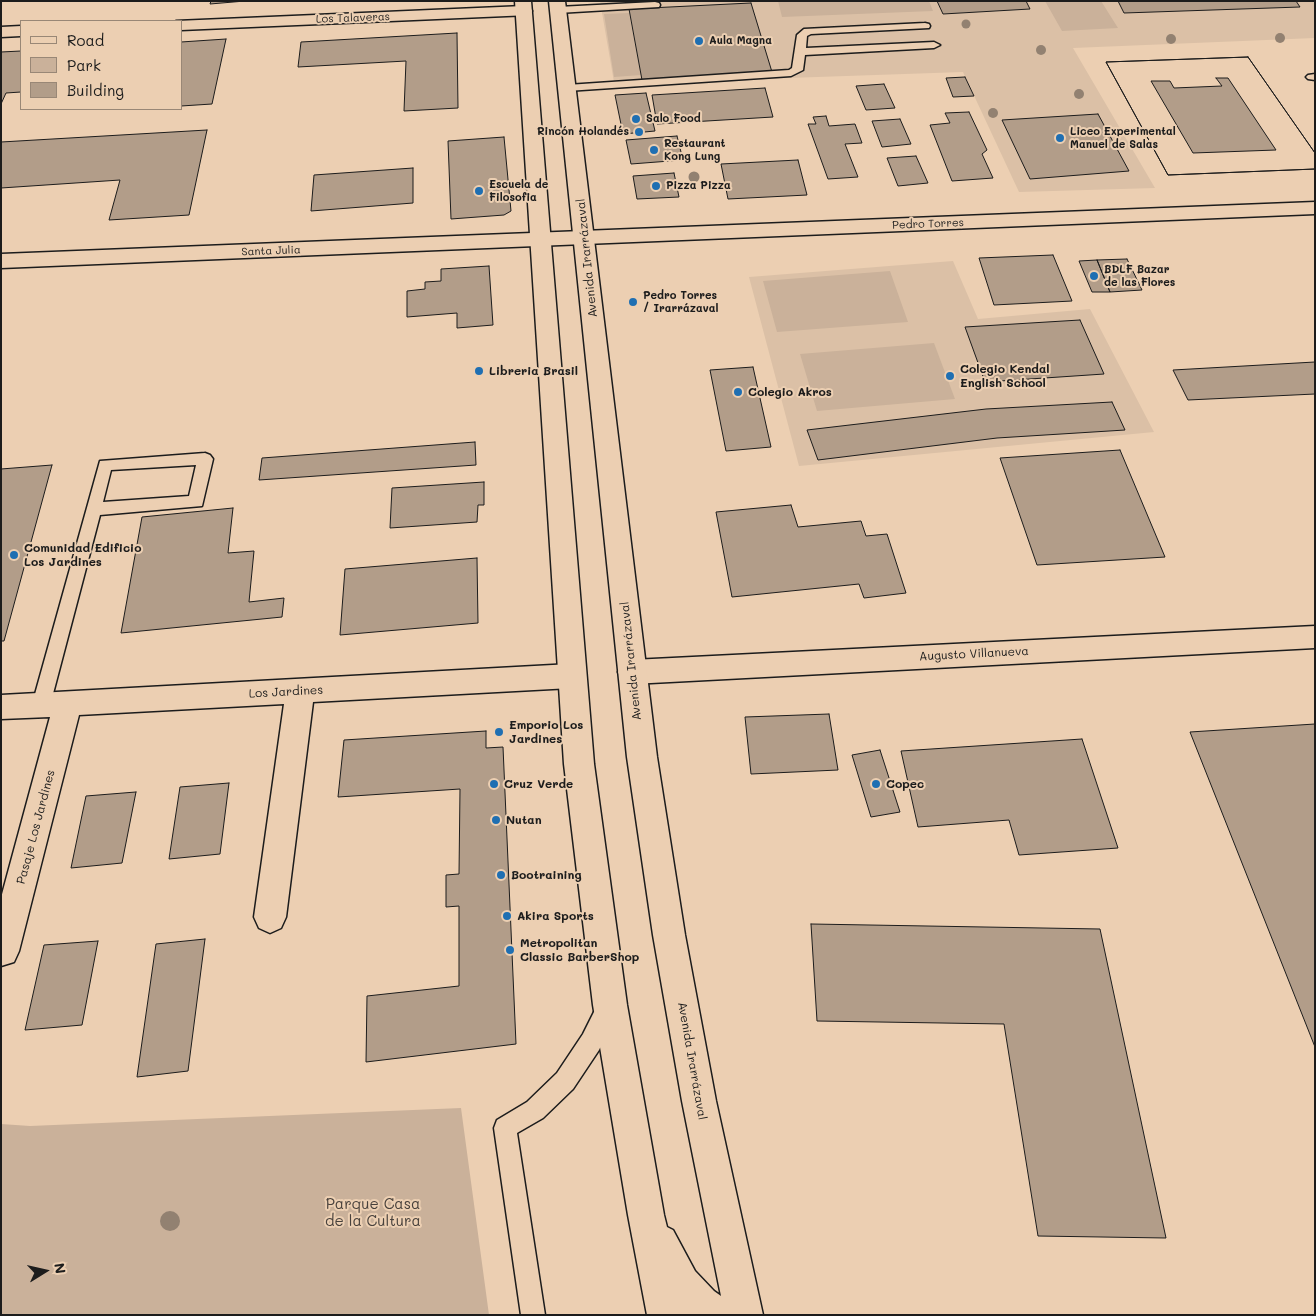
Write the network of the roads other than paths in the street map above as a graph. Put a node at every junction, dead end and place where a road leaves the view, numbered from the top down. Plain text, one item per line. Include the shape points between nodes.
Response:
1 (655, 5) dead end
2 (524, 6) edge
3 (557, 6) edge
4 (182, 25) edge
5 (925, 26) dead end
6 (20, 31) edge
7 (1, 32) edge
8 (934, 45) dead end
9 (799, 52) junction
10 (567, 88) junction
11 (1315, 208) edge
12 (585, 238) junction
13 (541, 241) junction
14 (1, 261) edge
15 (93, 509) junction
16 (1315, 637) edge
17 (632, 672) junction
18 (572, 676) junction
19 (300, 692) junction
20 (55, 704) junction
21 (1, 707) edge
22 (270, 917) dead end
23 (4, 952) dead end
24 (610, 1006) junction
25 (646, 1214) junction
26 (533, 1315) edge
27 (666, 1315) edge
28 (715, 1315) edge
29 (744, 1315) edge

1 - 3 lane
2 - 4 street, Los Talaveras
2 - 13 street
3 - 10 street, Avenida Irarrázaval
5 - 9 lane via 808,31 802,35
6 - 7 street
8 - 9 lane
9 - 10 lane via 797,70 791,73
10 - 12 street, Avenida Irarrázaval
11 - 12 street, Pedro Torres
12 - 13 street, Pedro Torres
12 - 17 street, Avenida Irarrázaval
13 - 14 street, Santa Julia
13 - 18 street
15 - 15 lane via 196,502 205,459 105,465
15 - 20 lane
16 - 17 street, Augusto Villanueva
17 - 29 street, Avenida Irarrázaval via 669,935 699,1101
18 - 19 street, Los Jardines
18 - 24 street via 579,764
19 - 20 street, Los Jardines
19 - 22 street
20 - 21 street, Los Jardines
20 - 23 street, Pasaje Los Jardines
24 - 25 street
24 - 26 lane via 565,1081 535,1110 505,1128
25 - 27 street
25 - 28 street via 682,1284 700,1306

